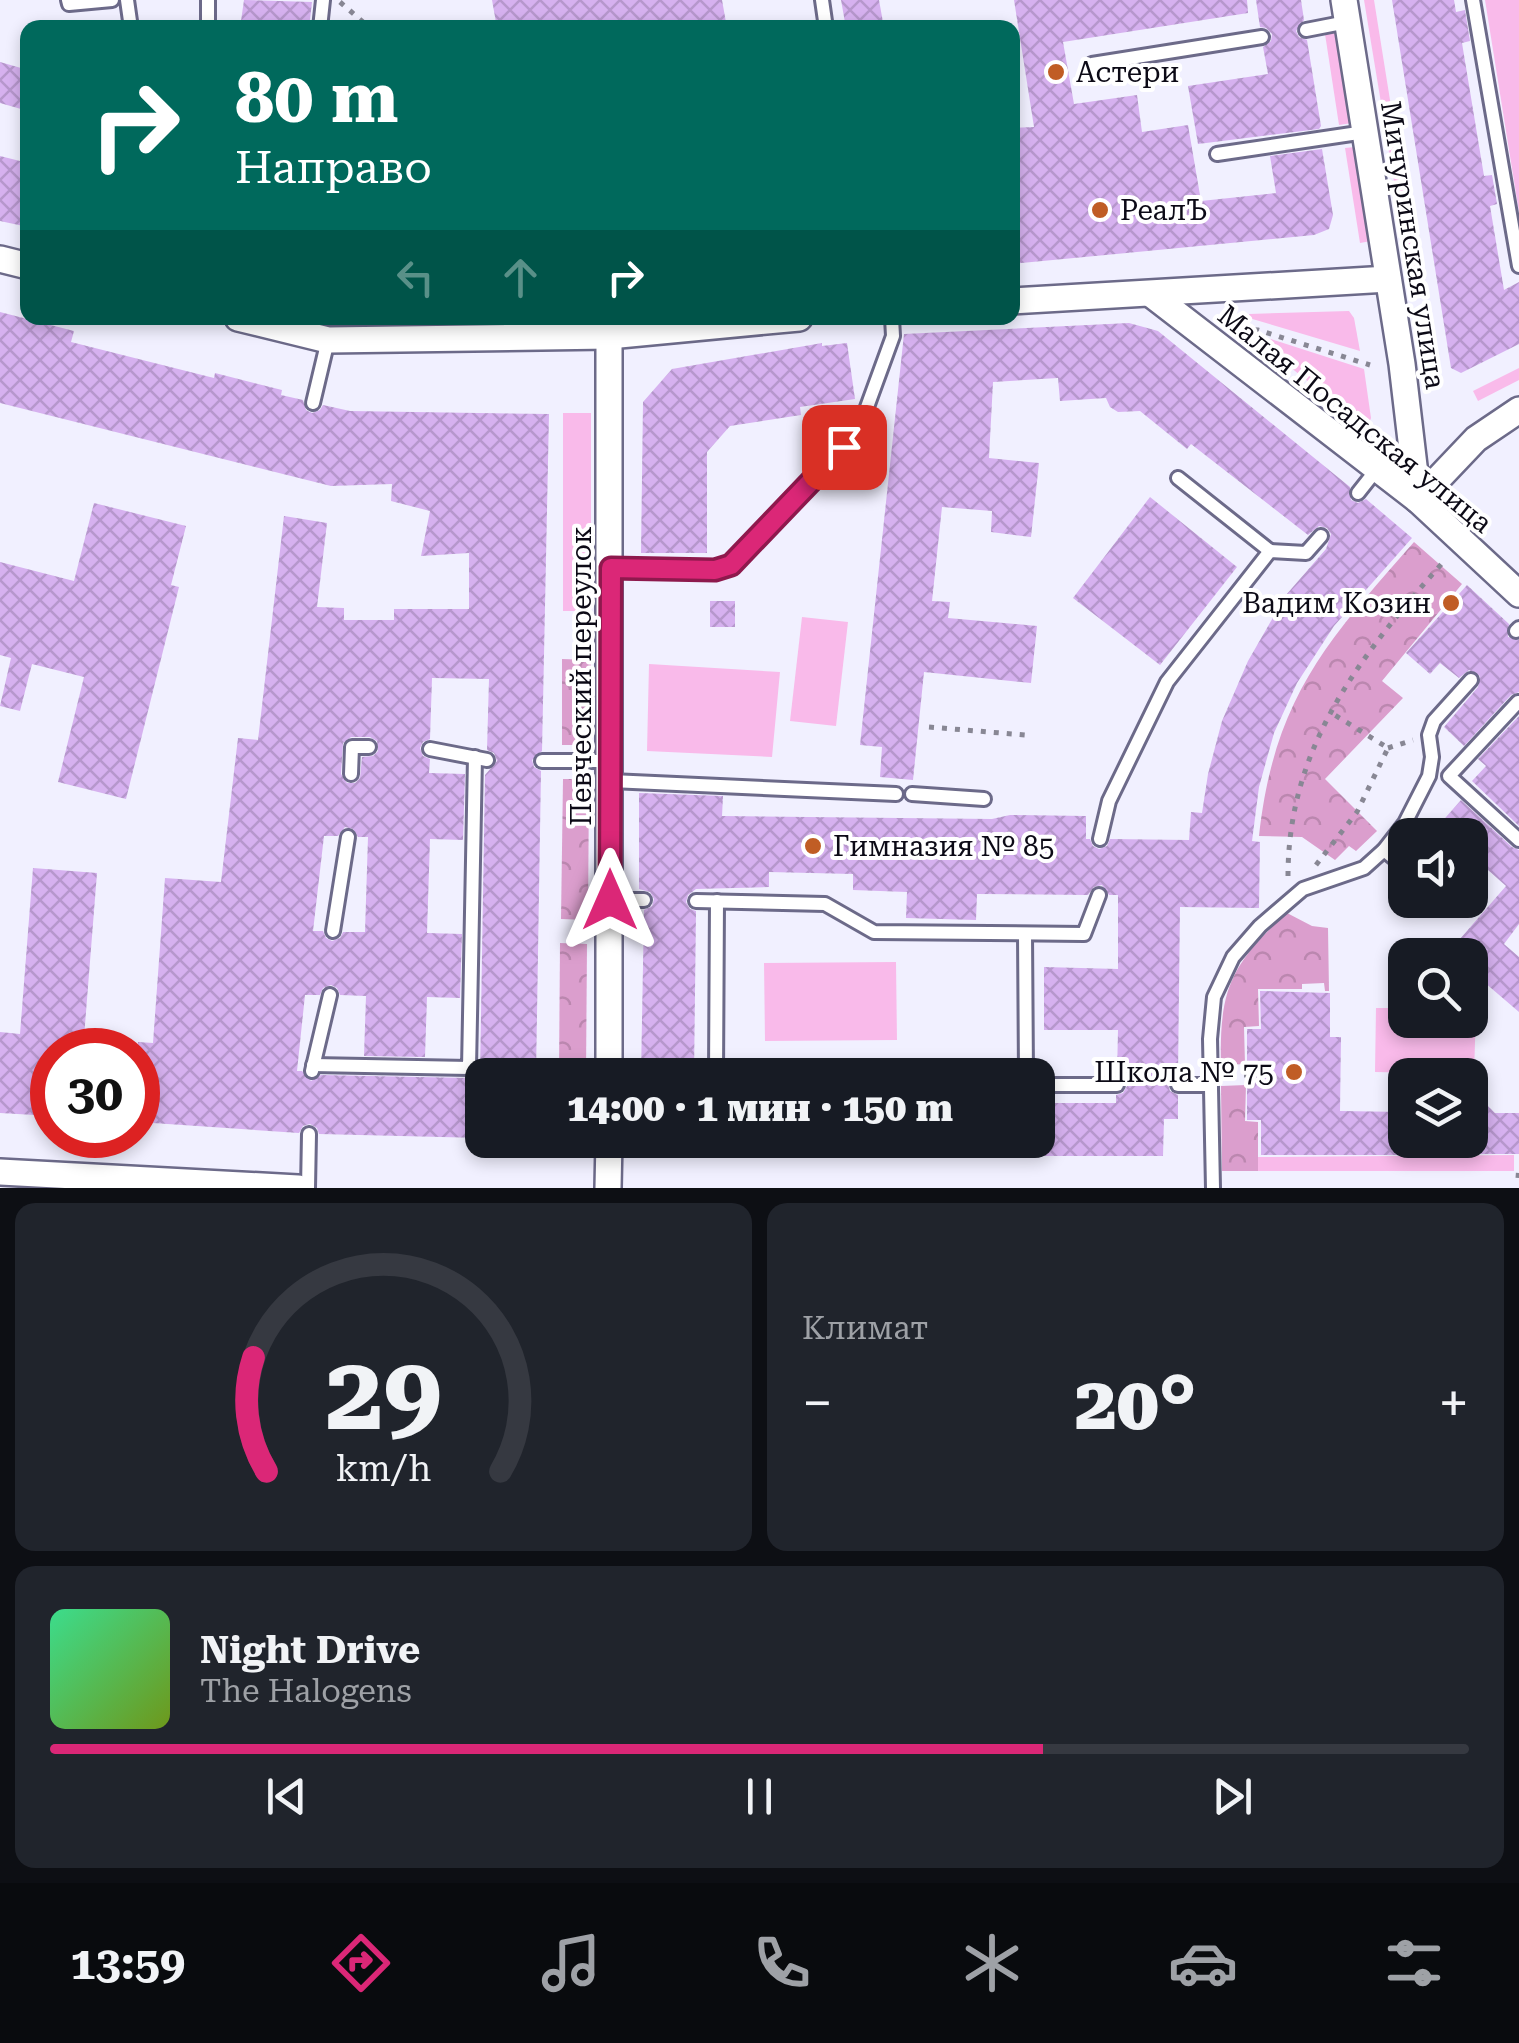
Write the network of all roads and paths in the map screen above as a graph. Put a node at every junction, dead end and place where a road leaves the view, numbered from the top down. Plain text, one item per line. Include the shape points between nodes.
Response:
1 (68, 0) edge
2 (112, 0) edge
3 (338, 0) edge
4 (1472, 0) edge
5 (1346, 11) edge
6 (361, 20) edge
7 (1306, 30) dead end
8 (1262, 37) dead end
9 (1092, 64) dead end
10 (1365, 132) junction
11 (1217, 154) dead end
12 (1519, 266) edge
13 (1388, 279) junction
14 (1151, 294) junction
15 (1020, 300) edge
16 (267, 325) edge
17 (725, 325) edge
18 (893, 325) edge
19 (510, 328) edge
20 (1234, 331) dead end
21 (609, 336) junction
22 (328, 340) junction
23 (1370, 365) dead end
24 (314, 403) dead end
25 (1519, 410) edge
26 (1377, 469) junction
27 (1178, 478) dead end
28 (1358, 493) dead end
29 (1418, 500) junction
30 (1321, 536) dead end
31 (1270, 552) junction
32 (1445, 560) dead end
33 (611, 568) junction
34 (1519, 594) edge
35 (1472, 680) dead end
36 (1518, 702) edge
37 (1330, 712) junction
38 (929, 728) dead end
39 (1025, 735) dead end
40 (370, 747) dead end
41 (430, 748) dead end
42 (542, 760) dead end
43 (611, 771) junction
44 (351, 774) dead end
45 (896, 794) dead end
46 (912, 794) dead end
47 (984, 799) dead end
48 (348, 837) dead end
49 (1100, 839) dead end
50 (1519, 840) edge
51 (1384, 850) junction
52 (1323, 852) dead end
53 (1388, 853) edge
54 (1098, 895) dead end
55 (610, 900) junction
56 (644, 900) dead end
57 (696, 900) dead end
58 (717, 901) junction
59 (1288, 901) junction
60 (332, 931) dead end
61 (1025, 934) junction
62 (330, 995) dead end
63 (609, 1058) edge
64 (716, 1058) edge
65 (1026, 1058) edge
66 (1236, 1075) dead end
67 (1248, 1075) dead end
68 (1055, 1085) edge
69 (1116, 1085) dead end
70 (1178, 1085) dead end
71 (1211, 1086) junction
72 (309, 1134) dead end
73 (609, 1158) edge
74 (1519, 1165) edge
75 (0, 1172) edge
76 (1518, 1178) edge
77 (298, 1188) edge
78 (308, 1188) edge
79 (608, 1188) edge
80 (1213, 1188) edge

1 - 2 lane
3 - 6 path
4 - 12 lane
5 - 7 lane
5 - 10 street, Мичуринская улица
8 - 9 lane
10 - 11 lane
10 - 13 street, Мичуринская улица
13 - 14 street, Малая Посадская улица
13 - 29 street, Мичуринская улица
14 - 15 street, Малая Посадская улица
14 - 26 street, Малая Посадская улица
16 - 22 street
17 - 21 street
18 - 33 lane via 859,429 731,565
19 - 21 street
19 - 22 street
20 - 23 path via 1258,330
21 - 33 street, Певческий переулок
22 - 24 lane
25 - 29 street via 1476,439
26 - 28 lane
26 - 29 street, Малая Посадская улица
27 - 31 lane
29 - 34 street, Малая Посадская улица
30 - 31 lane via 1306,554
31 - 49 lane via 1167,682 1109,800
32 - 37 path via 1366,652
33 - 43 street, Певческий переулок
35 - 51 lane via 1434,721 1430,776
36 - 50 lane via 1449,776
37 - 52 path via 1388,748 1357,812
37 - 59 path via 1297,790 1288,835
38 - 39 path
40 - 44 lane via 352,747
41 - 62 lane via 481,759 469,1068 313,1068
42 - 43 lane
43 - 45 lane
43 - 55 street, Певческий переулок
46 - 47 lane
48 - 60 lane
51 - 53 lane
51 - 59 lane via 1364,868 1302,889
54 - 61 lane via 1084,934
55 - 56 lane
55 - 63 street, Певческий переулок
57 - 58 lane
58 - 61 lane via 825,904 874,932
58 - 64 lane
59 - 71 lane via 1232,957 1214,997
61 - 65 lane
66 - 67 path
68 - 69 lane
70 - 71 lane
71 - 80 lane
72 - 78 lane
73 - 79 street
74 - 76 path
75 - 77 street

